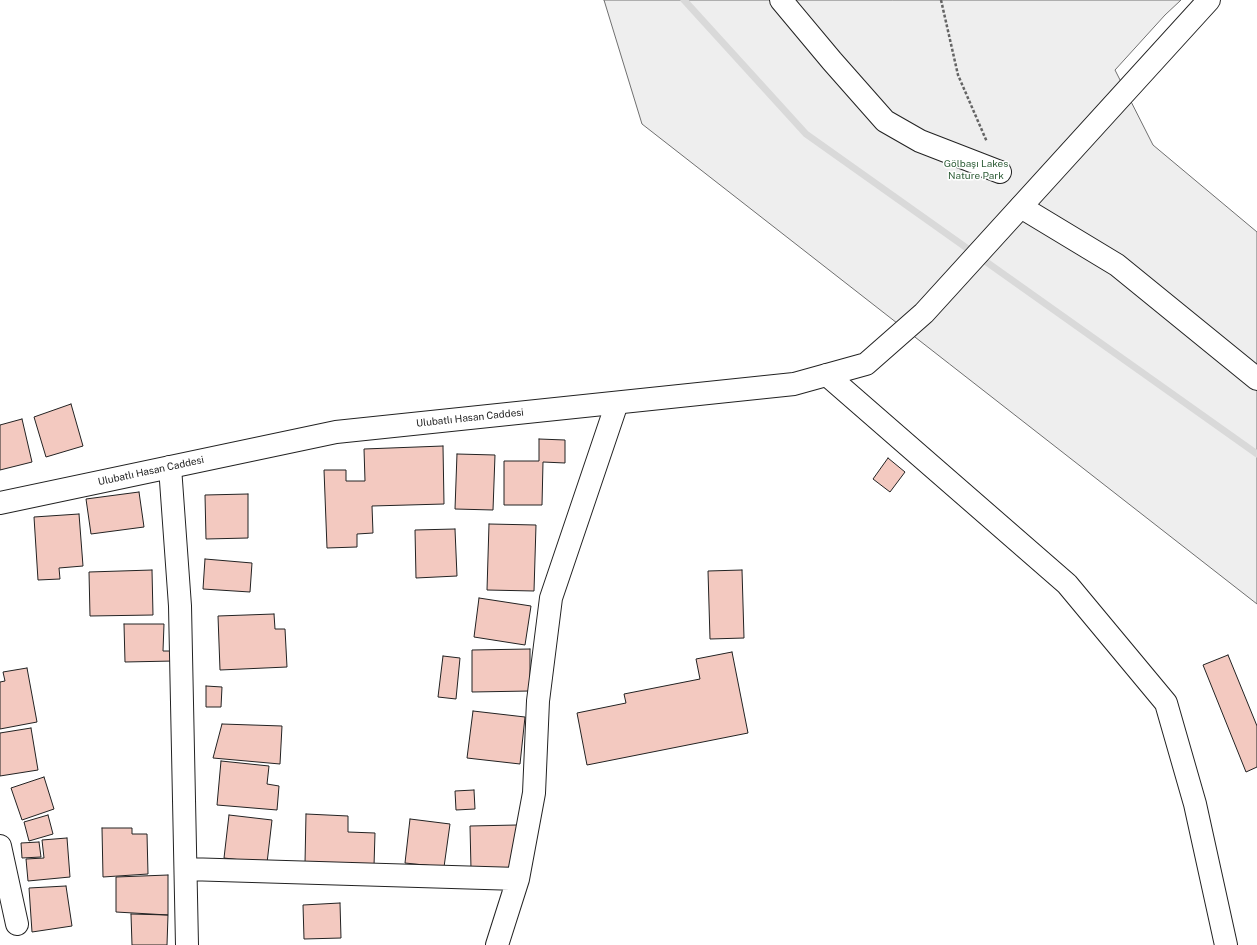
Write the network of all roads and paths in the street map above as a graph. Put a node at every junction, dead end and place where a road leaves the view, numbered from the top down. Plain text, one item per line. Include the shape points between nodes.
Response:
1 (781, 0) edge
2 (941, 0) edge
3 (1209, 0) edge
4 (1000, 172) joint
5 (1021, 208) junction
6 (827, 375) junction
7 (1257, 379) edge
8 (617, 403) junction
9 (170, 467) junction
10 (0, 503) edge
11 (0, 846) edge
12 (186, 870) junction
13 (518, 879) junction
14 (17, 924) dead end
15 (187, 945) edge
16 (498, 945) edge
17 (1226, 945) edge

1 - 4 street via 885,121 920,140
2 - 4 path via 958,75
3 - 5 street, Ulubatlı Hasan Caddesi
5 - 6 street, Ulubatlı Hasan Caddesi via 924,313 866,364
5 - 7 street via 1117,265
6 - 8 street, Ulubatlı Hasan Caddesi via 794,384
6 - 17 street via 1067,584 1166,703 1195,804
8 - 9 street, Ulubatlı Hasan Caddesi via 336,432
8 - 13 street via 551,598 538,700 534,793
9 - 10 street, Ulubatlı Hasan Caddesi
9 - 12 street via 180,606
11 - 14 street
12 - 13 street
12 - 15 street
13 - 16 street

